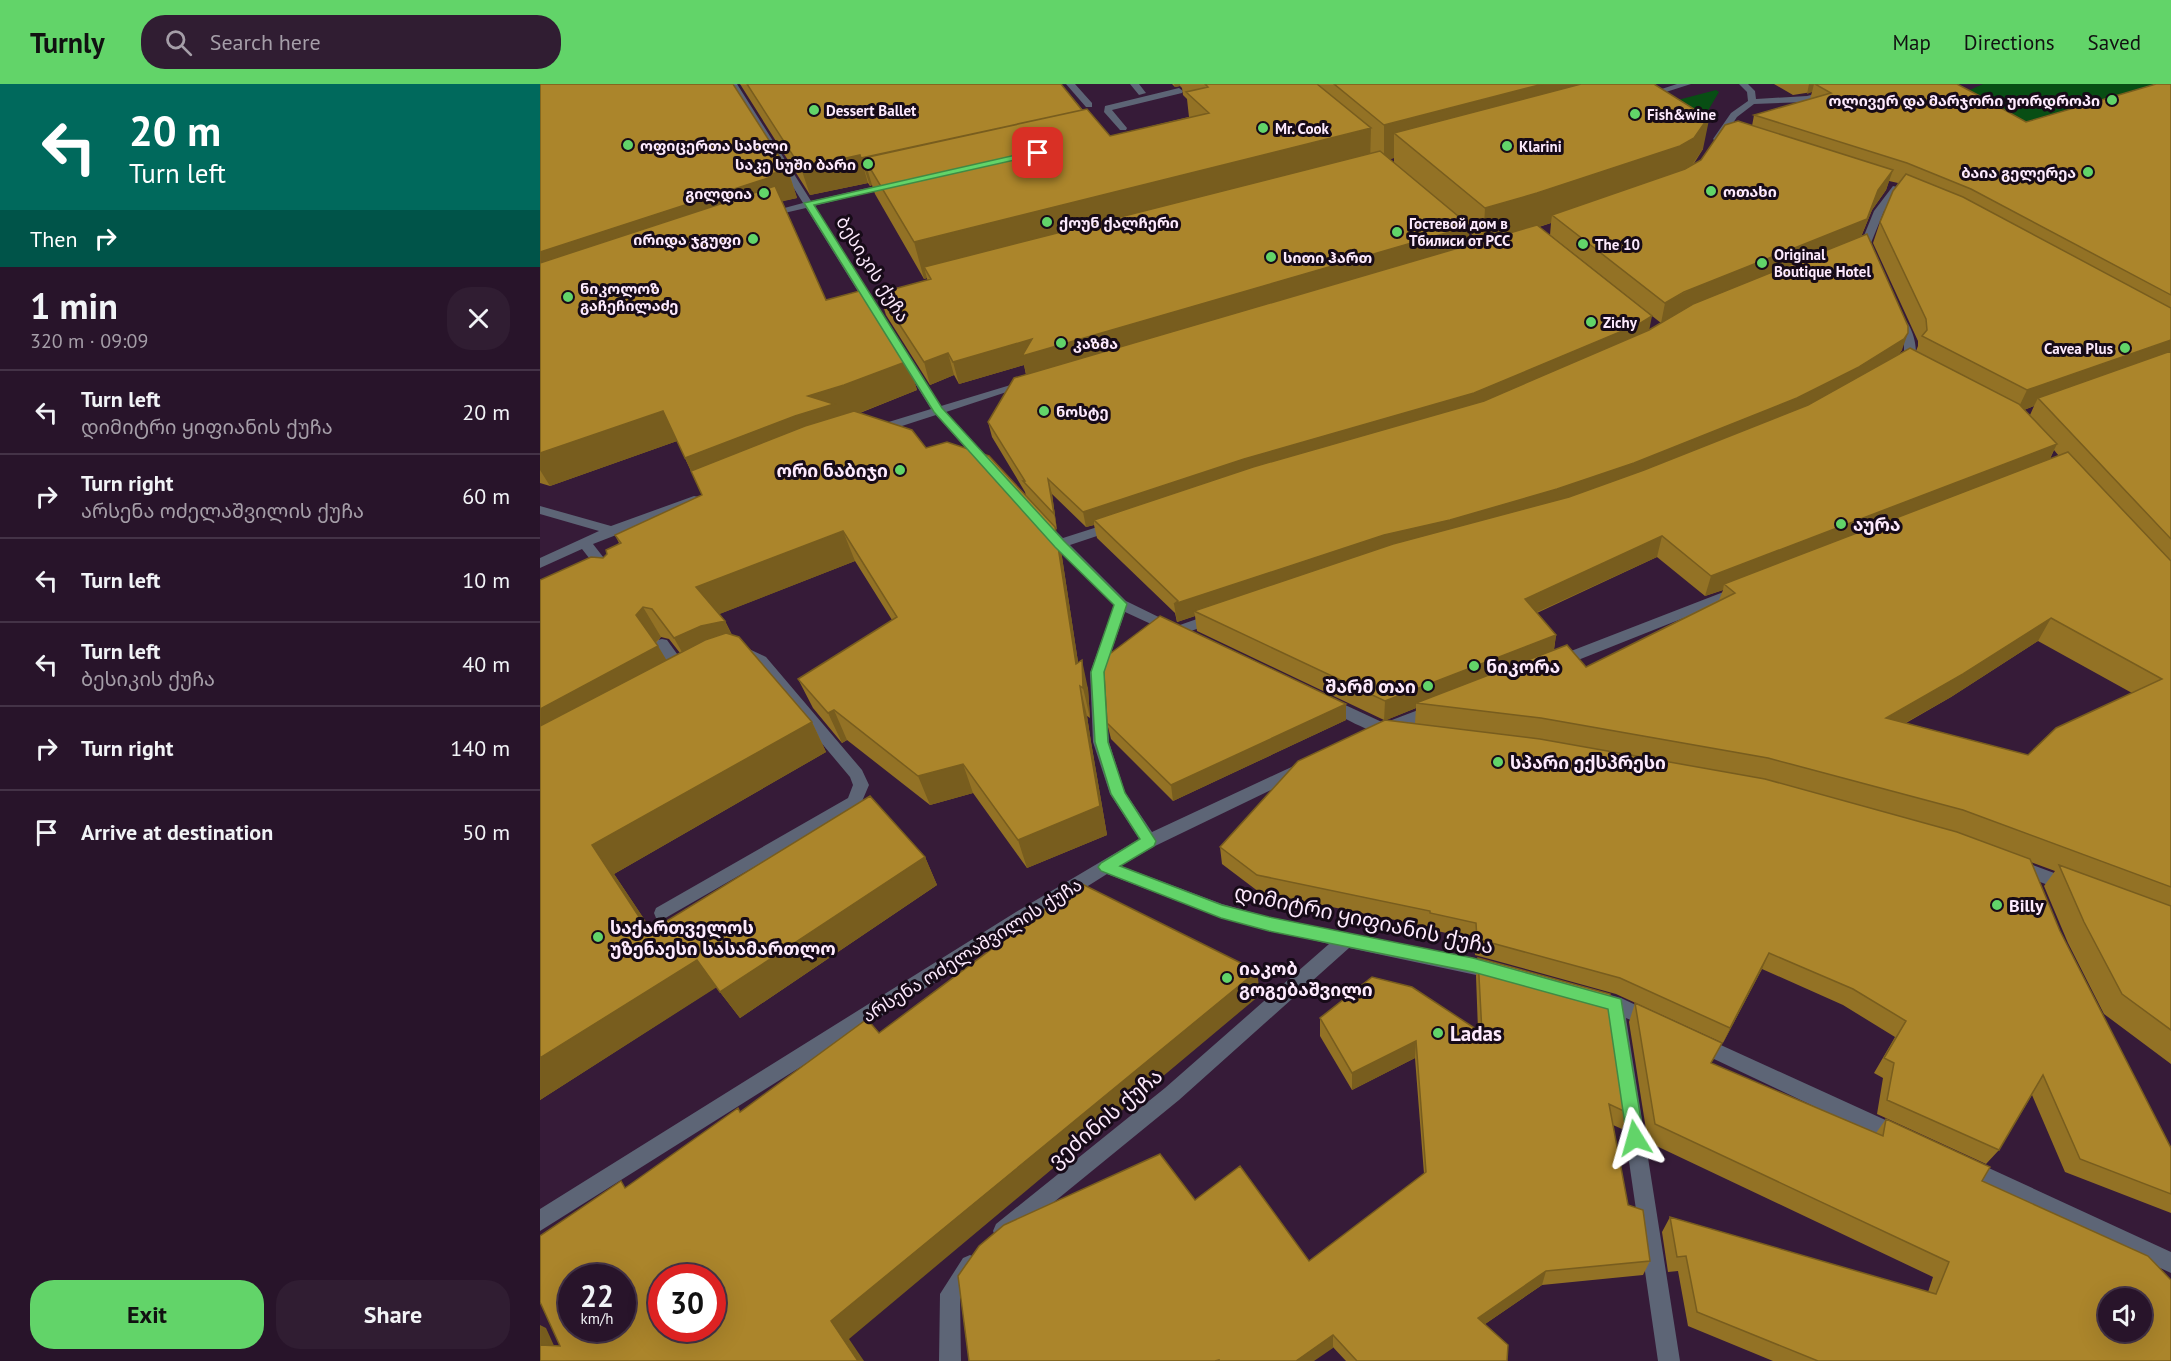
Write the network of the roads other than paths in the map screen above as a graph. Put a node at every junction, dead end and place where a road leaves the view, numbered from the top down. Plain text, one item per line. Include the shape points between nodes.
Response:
1 (734, 84) edge
2 (1070, 84) edge
3 (1134, 84) edge
4 (1687, 84) edge
5 (1743, 84) edge
6 (1864, 84) edge
7 (1179, 91) dead end
8 (1142, 93) dead end
9 (1630, 99) edge
10 (1752, 102) junction
11 (1089, 105) dead end
12 (1123, 128) dead end
13 (1713, 146) edge
14 (907, 182) edge
15 (1896, 188) edge
16 (808, 203) junction
17 (755, 218) edge
18 (1875, 263) edge
19 (1893, 302) edge
20 (1885, 371) edge
21 (1039, 380) edge
22 (937, 409) junction
23 (864, 434) edge
24 (999, 478) edge
25 (708, 494) edge
26 (540, 510) edge
27 (1037, 519) edge
28 (1127, 521) edge
29 (612, 530) junction
30 (585, 543) junction
31 (1060, 544) junction
32 (540, 563) edge
33 (616, 583) edge
34 (1754, 585) edge
35 (1121, 604) junction
36 (1222, 616) edge
37 (1177, 631) junction
38 (1198, 641) edge
39 (662, 644) edge
40 (729, 658) edge
41 (1547, 666) edge
42 (688, 680) edge
43 (1311, 695) edge
44 (1449, 704) edge
45 (1383, 729) junction
46 (1419, 734) edge
47 (1363, 739) edge
48 (1322, 759) edge
49 (1149, 841) junction
50 (2004, 861) edge
51 (1106, 867) junction
52 (2026, 869) junction
53 (2082, 890) edge
54 (2035, 891) edge
55 (662, 913) dead end
56 (1347, 939) junction
57 (1517, 977) edge
58 (1572, 992) edge
59 (1615, 1004) junction
60 (1669, 1029) edge
61 (1690, 1039) edge
62 (1915, 1143) edge
63 (1947, 1158) edge
64 (540, 1221) edge
65 (2171, 1263) edge
66 (950, 1361) edge
67 (1669, 1361) edge

1 - 16 street, ბესიკის ქუჩა
2 - 11 street
3 - 8 street
4 - 9 street
5 - 10 street via 1751,92
6 - 10 street via 1807,99
7 - 12 street via 1108,108
10 - 13 street via 1734,116 1727,133
14 - 16 street
15 - 18 street via 1861,245
16 - 17 street
16 - 22 street, ბესიკის ქუჩა via 875,298
19 - 20 street via 1910,342 1910,352 1908,363
21 - 22 street
22 - 23 street
22 - 24 street, ბესიკის ქუჩა
25 - 29 street
26 - 29 street
27 - 31 street
28 - 31 street
29 - 30 street
30 - 32 street
30 - 33 street
31 - 35 street
34 - 41 street
35 - 37 street
35 - 49 street via 1097,672 1101,742 1118,794
36 - 37 street
37 - 38 street
39 - 42 street
40 - 55 street via 749,654 761,661 857,774 861,785 854,802
43 - 45 street
44 - 45 street
45 - 46 street
45 - 47 street
48 - 49 street, არსენა ოძელაშვილის ქუჩა
49 - 51 street, არსენა ოძელაშვილის ქუჩა
50 - 52 street
51 - 56 street, დიმიტრი ყიფიანის ქუჩა via 1221,911
51 - 64 street, არსენა ოძელაშვილის ქუჩა
52 - 53 street
52 - 54 street
56 - 57 street, დიმიტრი ყიფიანის ქუჩა
56 - 66 street, ვეძინის ქუჩა via 1173,1094 983,1249 950,1294
58 - 59 street
59 - 60 street
59 - 67 street
61 - 62 street
63 - 65 street

